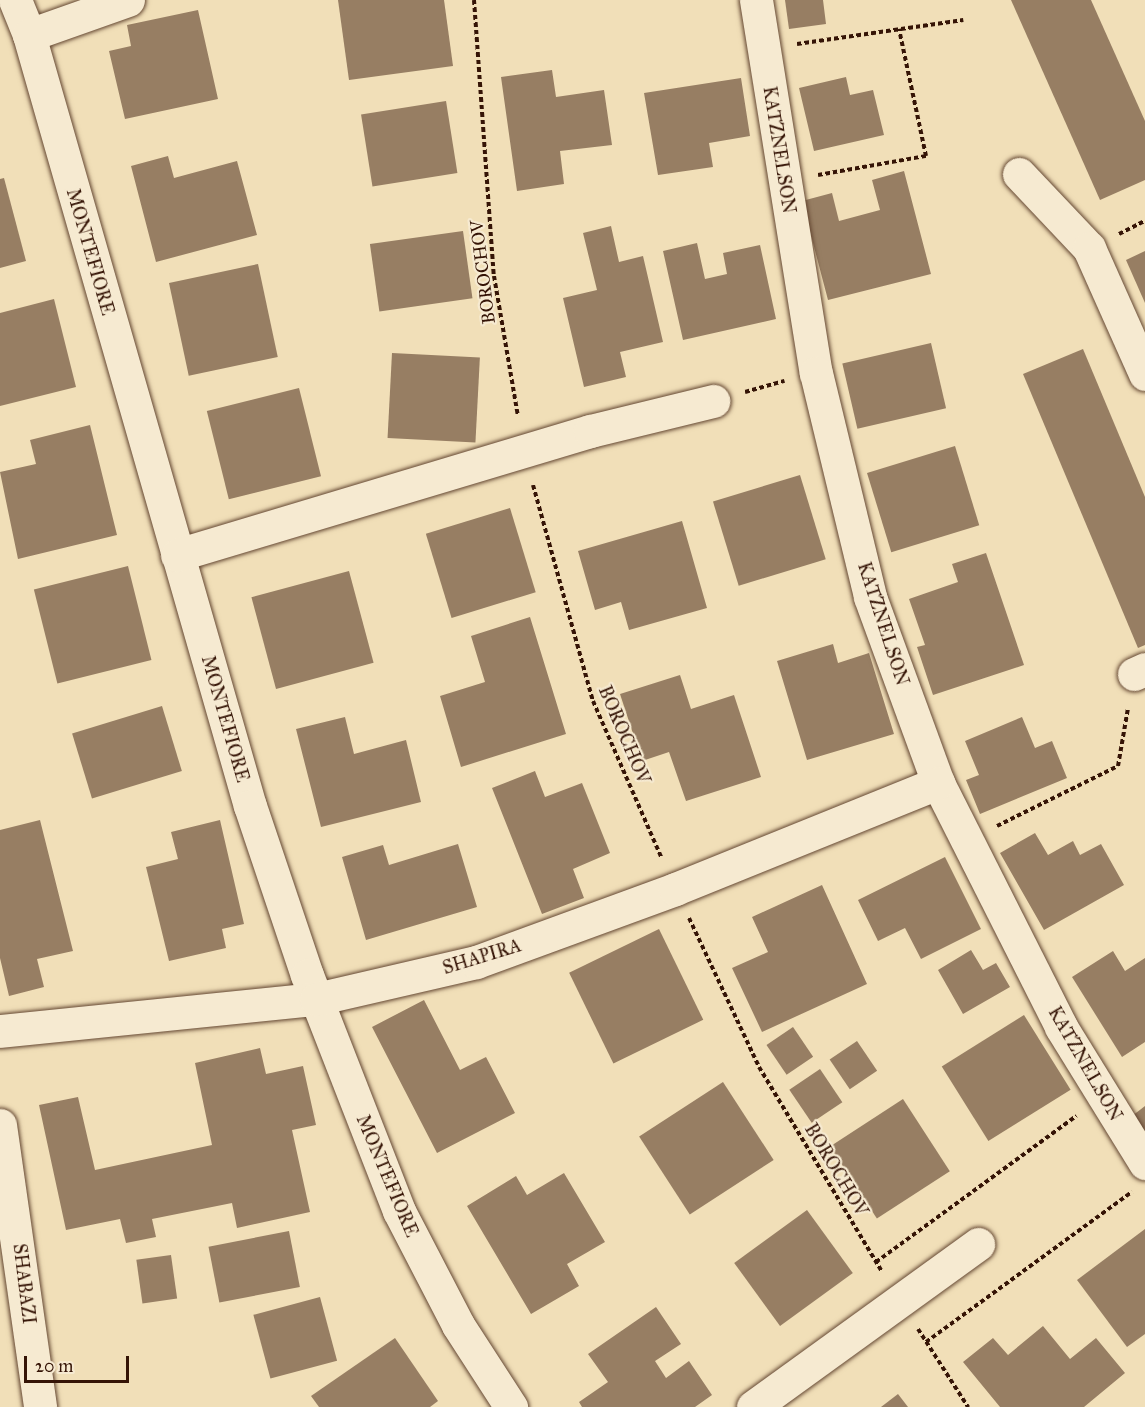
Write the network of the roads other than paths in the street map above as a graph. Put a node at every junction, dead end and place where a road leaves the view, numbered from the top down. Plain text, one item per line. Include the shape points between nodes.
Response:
1 (15, 0) edge
2 (128, 0) edge
3 (756, 0) edge
4 (29, 35) junction
5 (1019, 174) dead end
6 (1145, 374) edge
7 (713, 401) road end
8 (177, 555) junction
9 (938, 783) junction
10 (316, 999) junction
11 (0, 1031) edge
12 (0, 1125) edge
13 (1140, 1177) edge
14 (978, 1244) dead end
15 (40, 1407) edge
16 (511, 1407) edge
17 (753, 1407) edge

1 - 4 street, MONTEFIORE
2 - 4 street
3 - 9 street, KATZNELSON via 816,373 870,597
4 - 8 street, MONTEFIORE
5 - 6 street via 1089,248
7 - 8 street via 524,450
8 - 10 street, MONTEFIORE via 250,806
9 - 10 street, SHAPIRA via 675,889 476,962
9 - 13 street, KATZNELSON via 1061,1027 1103,1096
10 - 11 street, SHAPIRA
10 - 16 street, MONTEFIORE via 399,1211 458,1325
12 - 15 street, SHABAZI
14 - 17 street

